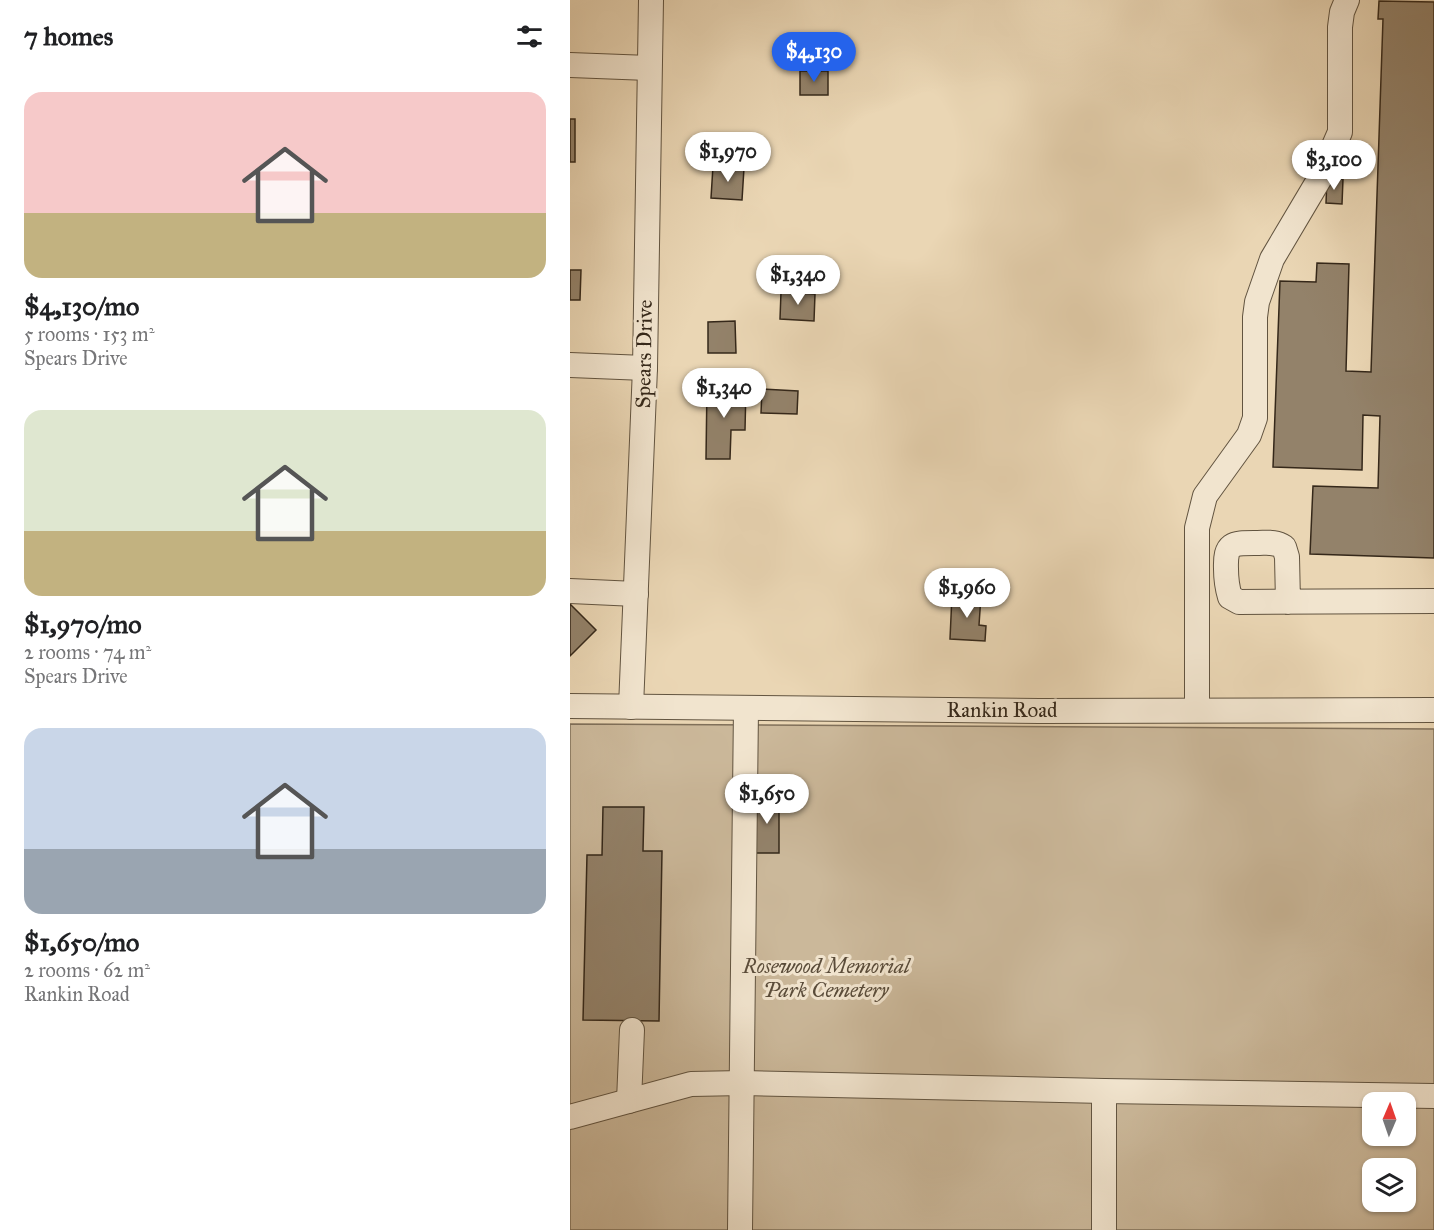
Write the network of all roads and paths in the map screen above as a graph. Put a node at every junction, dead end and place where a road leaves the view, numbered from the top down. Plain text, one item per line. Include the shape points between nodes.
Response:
1 (651, 0) edge
2 (1347, 0) edge
3 (570, 65) edge
4 (649, 68) junction
5 (570, 365) edge
6 (645, 368) junction
7 (570, 591) edge
8 (636, 594) junction
9 (1197, 597) junction
10 (1230, 597) junction
11 (1434, 601) edge
12 (1288, 602) junction
13 (570, 706) edge
14 (631, 707) junction
15 (746, 708) junction
16 (1197, 710) junction
17 (1434, 710) edge
18 (632, 1030) dead end
19 (743, 1083) junction
20 (1104, 1091) junction
21 (1434, 1096) edge
22 (629, 1101) junction
23 (570, 1117) edge
24 (740, 1230) edge
25 (1104, 1230) edge

1 - 4 street, Spears Drive
2 - 9 street via 1340,27 1340,132 1320,178 1272,259 1257,302 1255,418 1249,435 1205,496 1197,528
3 - 4 street
4 - 6 street, Spears Drive
5 - 6 street
6 - 8 street, Spears Drive
7 - 8 street
8 - 14 street, Spears Drive
9 - 10 street
9 - 16 street
10 - 12 street via 1239,602
10 - 12 street via 1225,552 1230,546 1277,543 1284,547 1287,557
11 - 12 street
13 - 14 street, Rankin Road
14 - 15 street, Rankin Road
15 - 16 street, Rankin Road
15 - 19 street
16 - 17 street, Rankin Road
18 - 22 street
19 - 20 street
19 - 22 street via 691,1084
19 - 24 street
20 - 21 street
20 - 25 street
22 - 23 street

